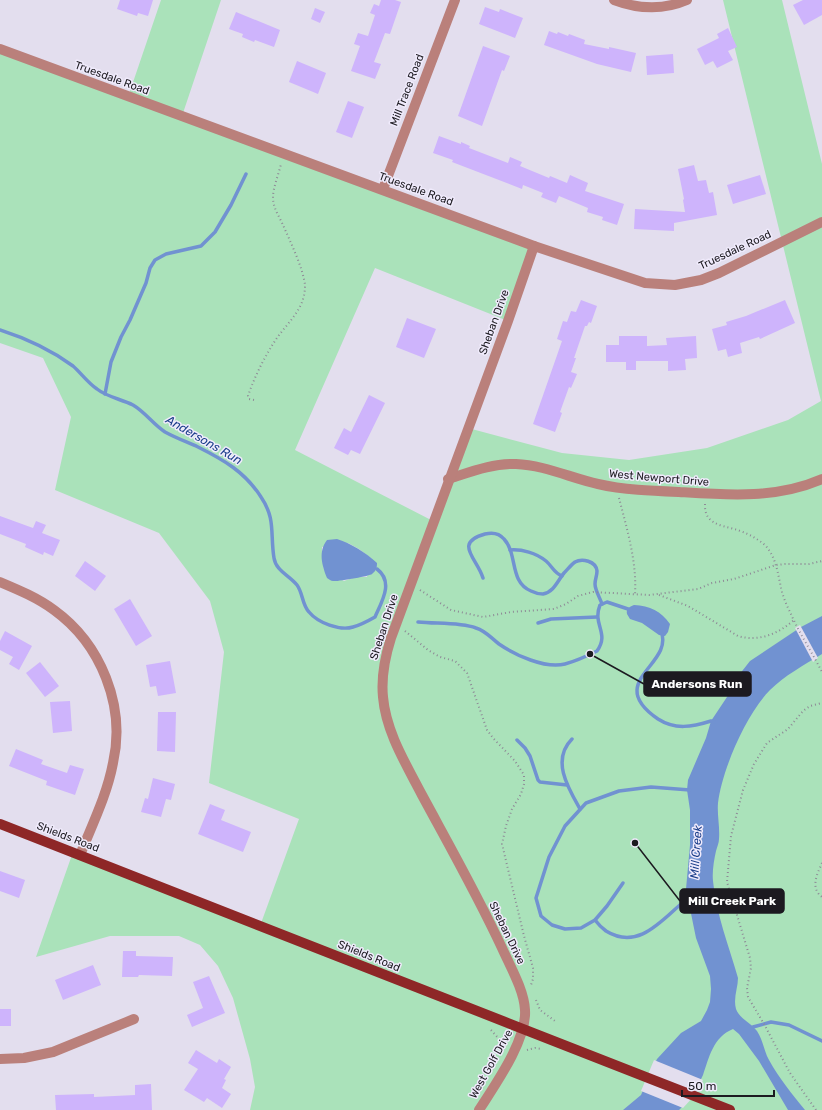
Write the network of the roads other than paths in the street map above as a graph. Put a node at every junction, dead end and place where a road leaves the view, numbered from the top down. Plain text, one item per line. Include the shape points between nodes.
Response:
1 (455, 0) edge
2 (614, 0) edge
3 (687, 0) edge
4 (0, 49) edge
5 (382, 189) junction
6 (822, 222) edge
7 (534, 246) junction
8 (822, 479) edge
9 (448, 480) junction
10 (0, 582) edge
11 (0, 824) edge
12 (80, 855) junction
13 (134, 1020) dead end
14 (524, 1030) junction
15 (0, 1059) edge
16 (479, 1110) edge
17 (730, 1110) edge

1 - 5 street, Mill Trace Road
2 - 3 street via 648,7 665,6
4 - 5 street, Truesdale Road
5 - 7 street, Truesdale Road
6 - 7 street, Truesdale Road via 719,273 701,280 675,285 638,281
7 - 9 street, Sheban Drive
8 - 9 street, West Newport Drive via 799,487 754,495 705,494 616,488 539,468 501,464
9 - 14 street, Sheban Drive via 391,638 384,663 382,686 386,714 398,748 497,938 520,989 525,1010
10 - 12 street via 39,600 69,622 96,655 109,686 116,725 114,762 109,782
11 - 12 main road, Shields Road
12 - 14 main road, Shields Road
13 - 15 street via 53,1052
14 - 16 street, West Golf Drive
14 - 17 main road, Shields Road

